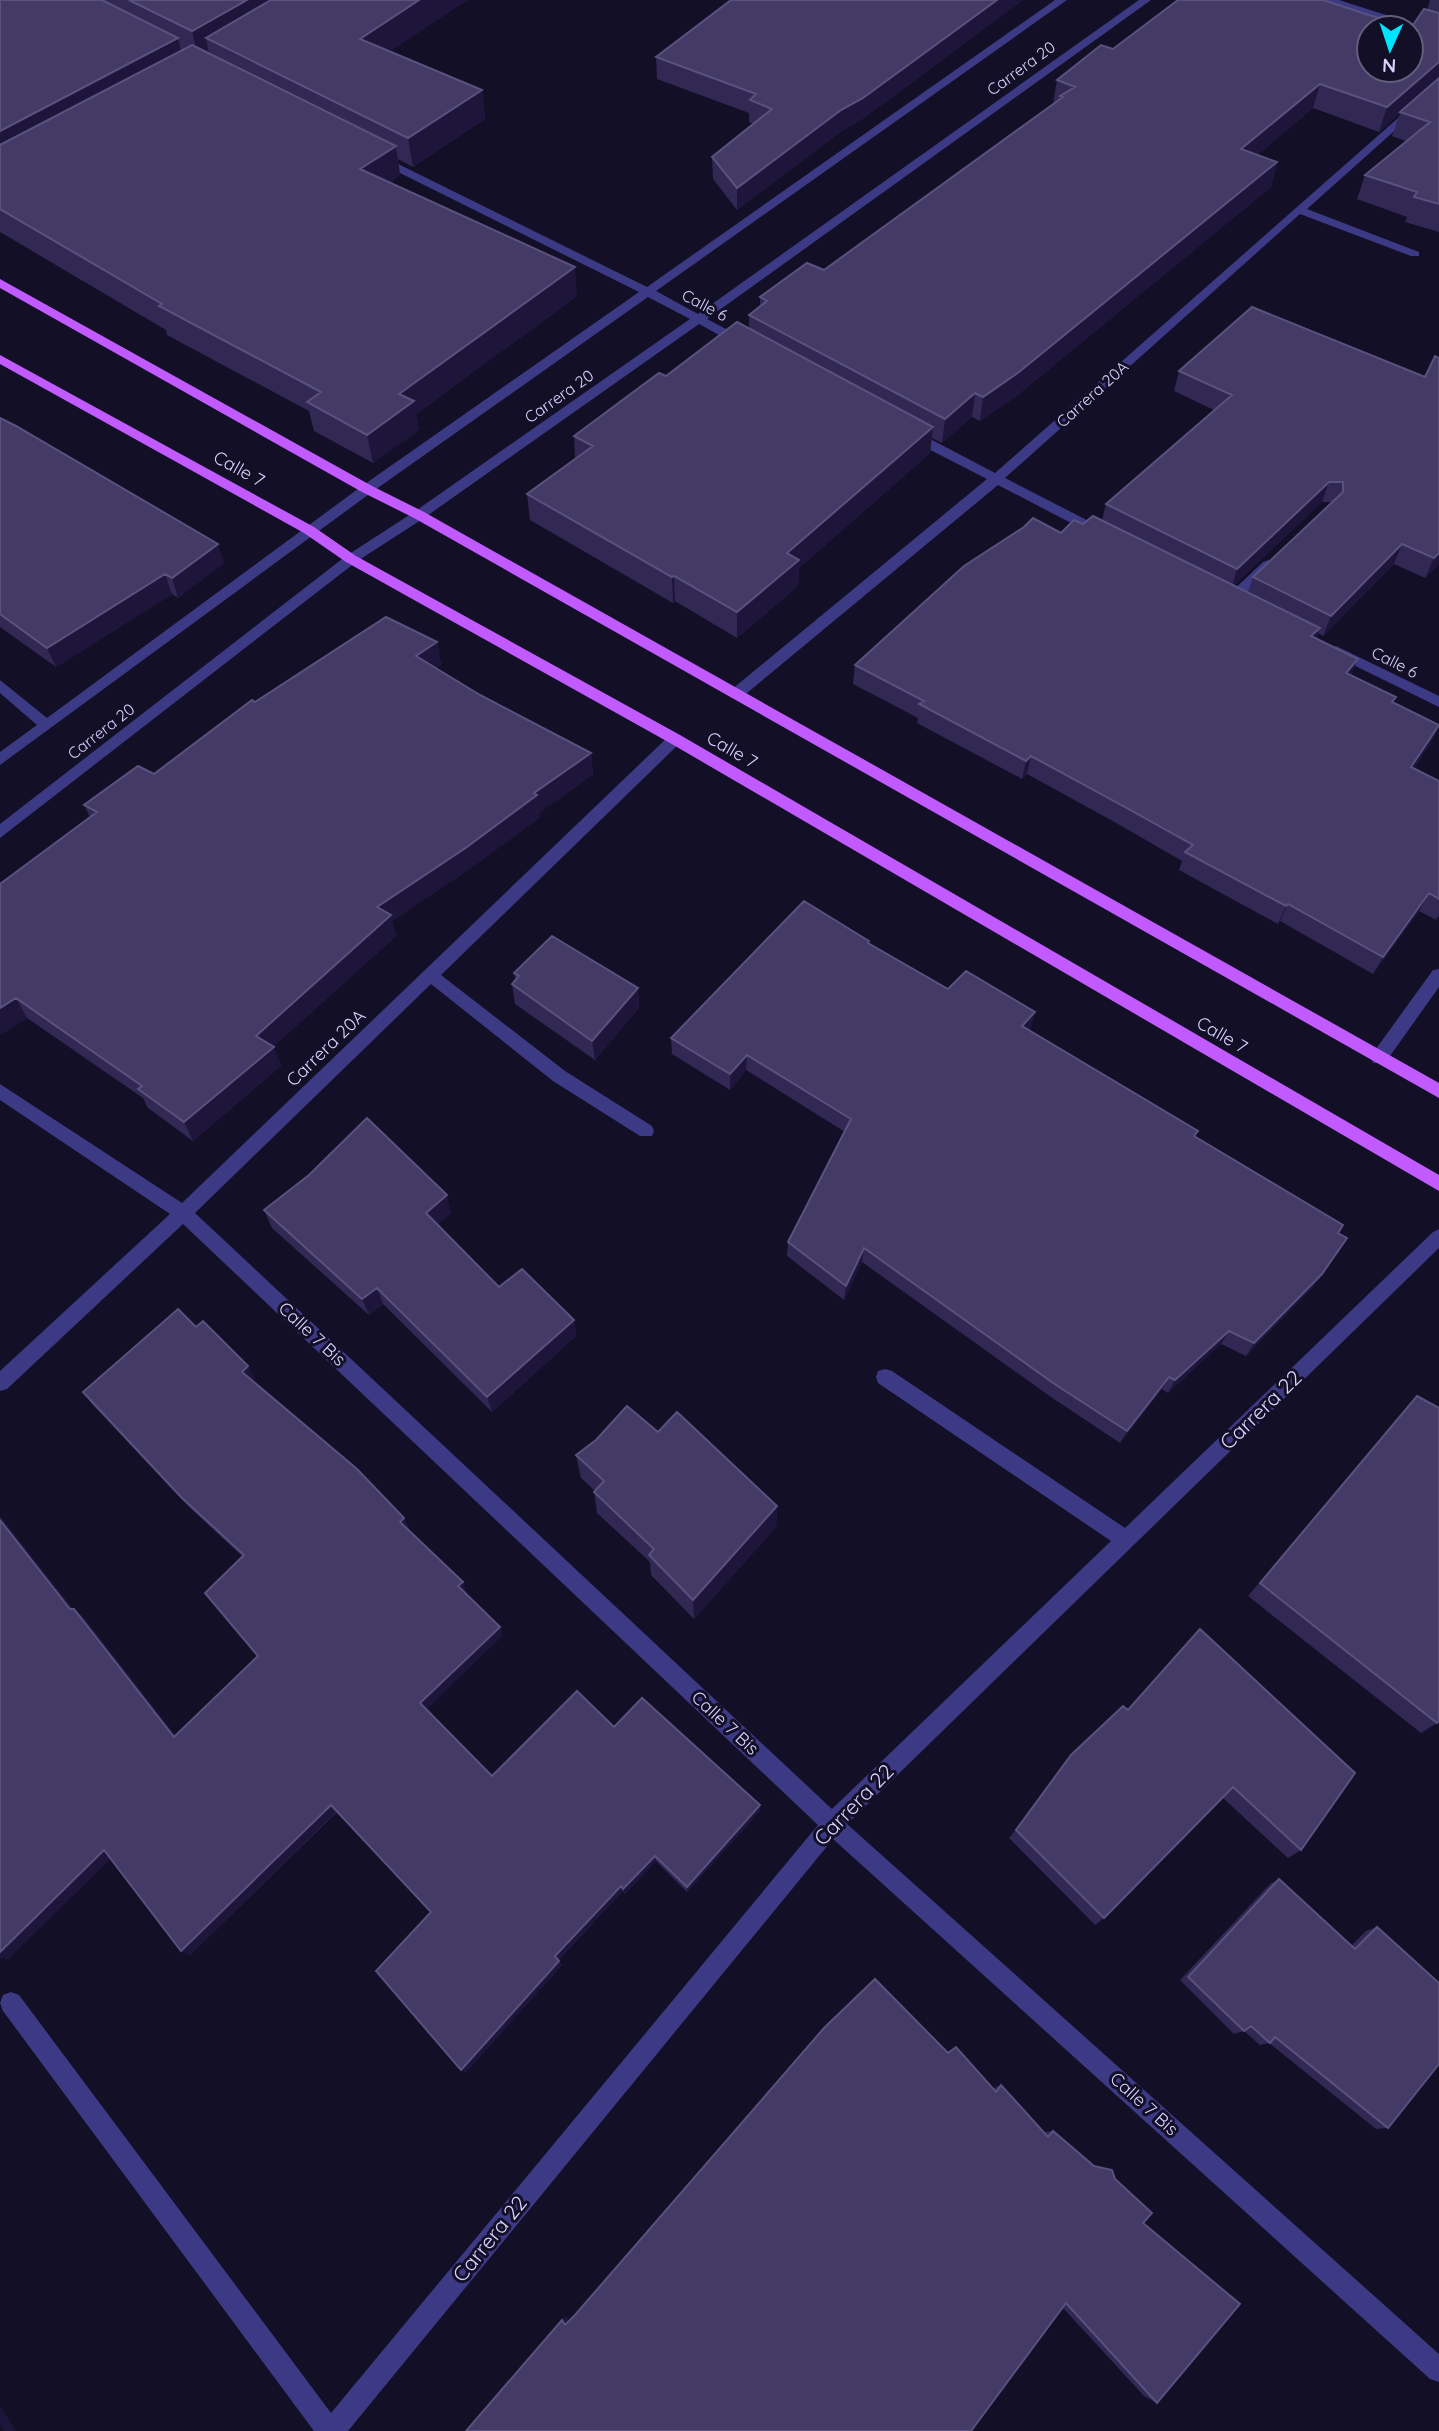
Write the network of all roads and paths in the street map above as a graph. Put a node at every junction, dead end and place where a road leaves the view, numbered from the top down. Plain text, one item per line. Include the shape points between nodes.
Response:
1 (1062, 0) edge
2 (1146, 0) edge
3 (1329, 0) edge
4 (1439, 35) edge
5 (1439, 85) edge
6 (360, 149) edge
7 (1299, 210) junction
8 (1415, 254) dead end
9 (0, 283) edge
10 (648, 292) junction
11 (698, 319) junction
12 (758, 351) edge
13 (0, 359) edge
14 (900, 429) edge
15 (995, 480) junction
16 (367, 489) junction
17 (419, 515) junction
18 (309, 530) junction
19 (1120, 542) edge
20 (1280, 553) edge
21 (351, 559) junction
22 (1232, 599) edge
23 (1329, 647) edge
24 (0, 685) edge
25 (736, 694) junction
26 (1439, 702) edge
27 (46, 725) junction
28 (675, 739) junction
29 (0, 760) edge
30 (0, 832) edge
31 (430, 975) junction
32 (1437, 981) edge
33 (1379, 1058) junction
34 (0, 1090) edge
35 (1439, 1091) edge
36 (646, 1131) dead end
37 (1439, 1184) edge
38 (183, 1213) junction
39 (1439, 1237) edge
40 (886, 1377) dead end
41 (0, 1382) edge
42 (1126, 1540) junction
43 (832, 1824) junction
44 (11, 2003) dead end
45 (1439, 2370) edge
46 (331, 2431) edge

1 - 10 street, Carrera 20
2 - 11 street, Carrera 20
3 - 4 street
5 - 7 street, Carrera 20A
6 - 10 street, Calle 6
7 - 8 street
7 - 15 street, Carrera 20A
9 - 16 main road
10 - 11 street, Calle 6
10 - 16 street, Carrera 20
11 - 12 street, Calle 6
11 - 17 street, Carrera 20
13 - 18 main road, Calle 7
14 - 15 street
15 - 19 street
15 - 25 street, Carrera 20A
16 - 17 main road
16 - 18 street, Carrera 20
17 - 21 street, Carrera 20
17 - 25 main road
18 - 21 main road, Calle 7
18 - 27 street, Carrera 20
20 - 22 street
21 - 28 main road, Calle 7
21 - 30 street, Carrera 20
23 - 26 street, Calle 6
24 - 27 street
25 - 33 main road
27 - 29 street, Carrera 20
28 - 31 street, Carrera 20A
28 - 37 main road, Calle 7
31 - 36 street via 559,1076
31 - 38 street, Carrera 20A
32 - 33 street
33 - 35 main road
34 - 38 street, Calle 7 Bis
38 - 41 street, Carrera 20A
38 - 43 street, Calle 7 Bis
39 - 42 street, Carrera 22
40 - 42 street
42 - 43 street, Carrera 22
43 - 45 street, Calle 7 Bis
43 - 46 street, Carrera 22
44 - 46 street

